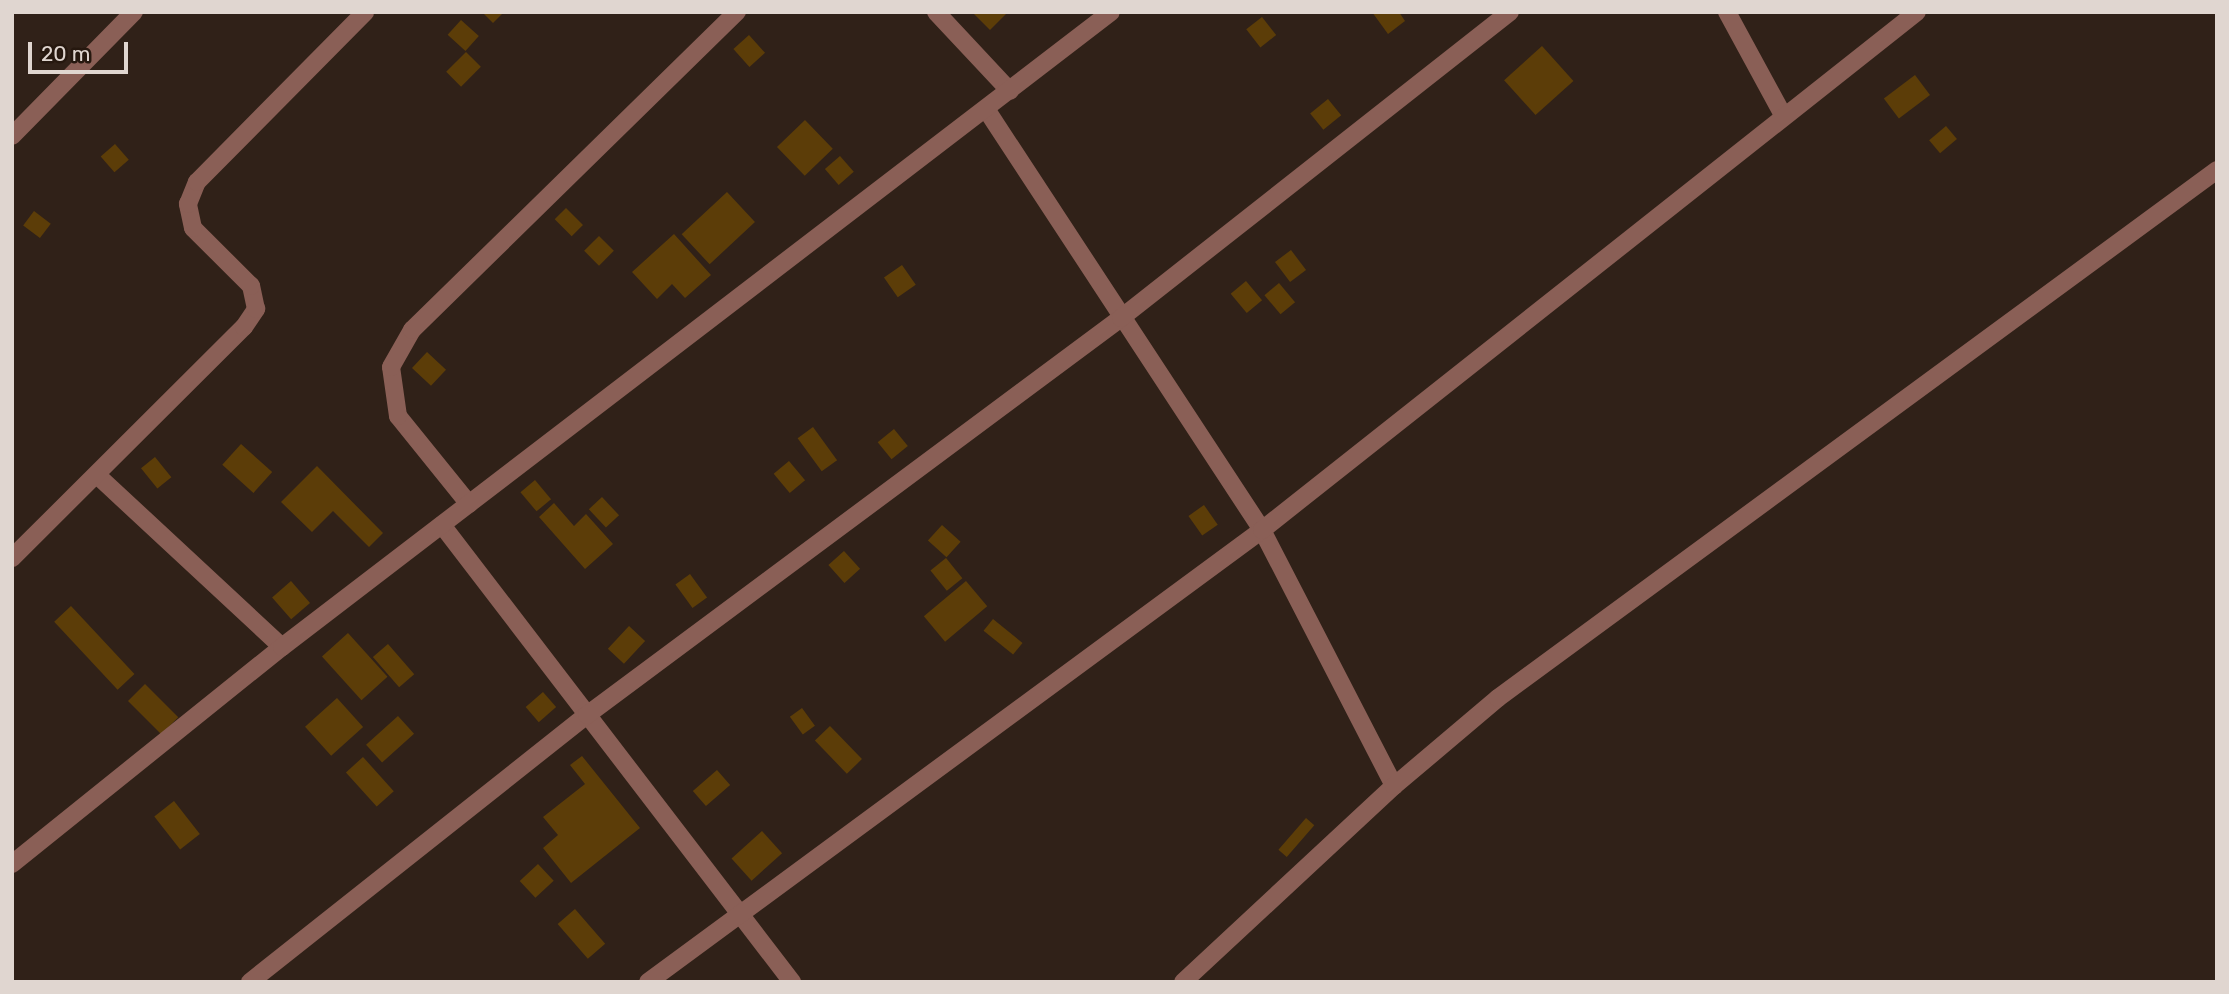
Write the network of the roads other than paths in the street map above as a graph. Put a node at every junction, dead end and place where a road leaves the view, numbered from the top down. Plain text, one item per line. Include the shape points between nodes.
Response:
1 (134, 12) edge
2 (365, 12) edge
3 (737, 12) edge
4 (936, 12) edge
5 (1111, 12) edge
6 (1510, 12) edge
7 (1727, 12) edge
8 (1917, 12) edge
9 (1010, 91) junction
10 (986, 109) junction
11 (1783, 114) junction
12 (12, 136) edge
13 (2217, 170) edge
14 (1121, 318) junction
15 (98, 476) junction
16 (469, 504) junction
17 (442, 525) junction
18 (1262, 530) junction
19 (12, 558) edge
20 (282, 647) junction
21 (587, 715) junction
22 (1394, 786) junction
23 (12, 864) edge
24 (738, 913) junction
25 (250, 982) edge
26 (648, 982) edge
27 (792, 982) edge
28 (1183, 982) edge

1 - 12 street
2 - 15 street via 197,182 188,204 193,228 251,286 256,309 244,327
3 - 16 street via 412,330 401,348 391,367 398,416
4 - 9 street
5 - 9 street
6 - 14 street
7 - 11 street
8 - 11 street
9 - 10 street
10 - 14 street
10 - 16 street
11 - 18 street
13 - 22 street via 1509,690
14 - 18 street
14 - 21 street
15 - 19 street
15 - 20 street
16 - 17 street
17 - 20 street
17 - 21 street
18 - 22 street
18 - 24 street
20 - 23 street
21 - 24 street
21 - 25 street
22 - 28 street
24 - 26 street
24 - 27 street

